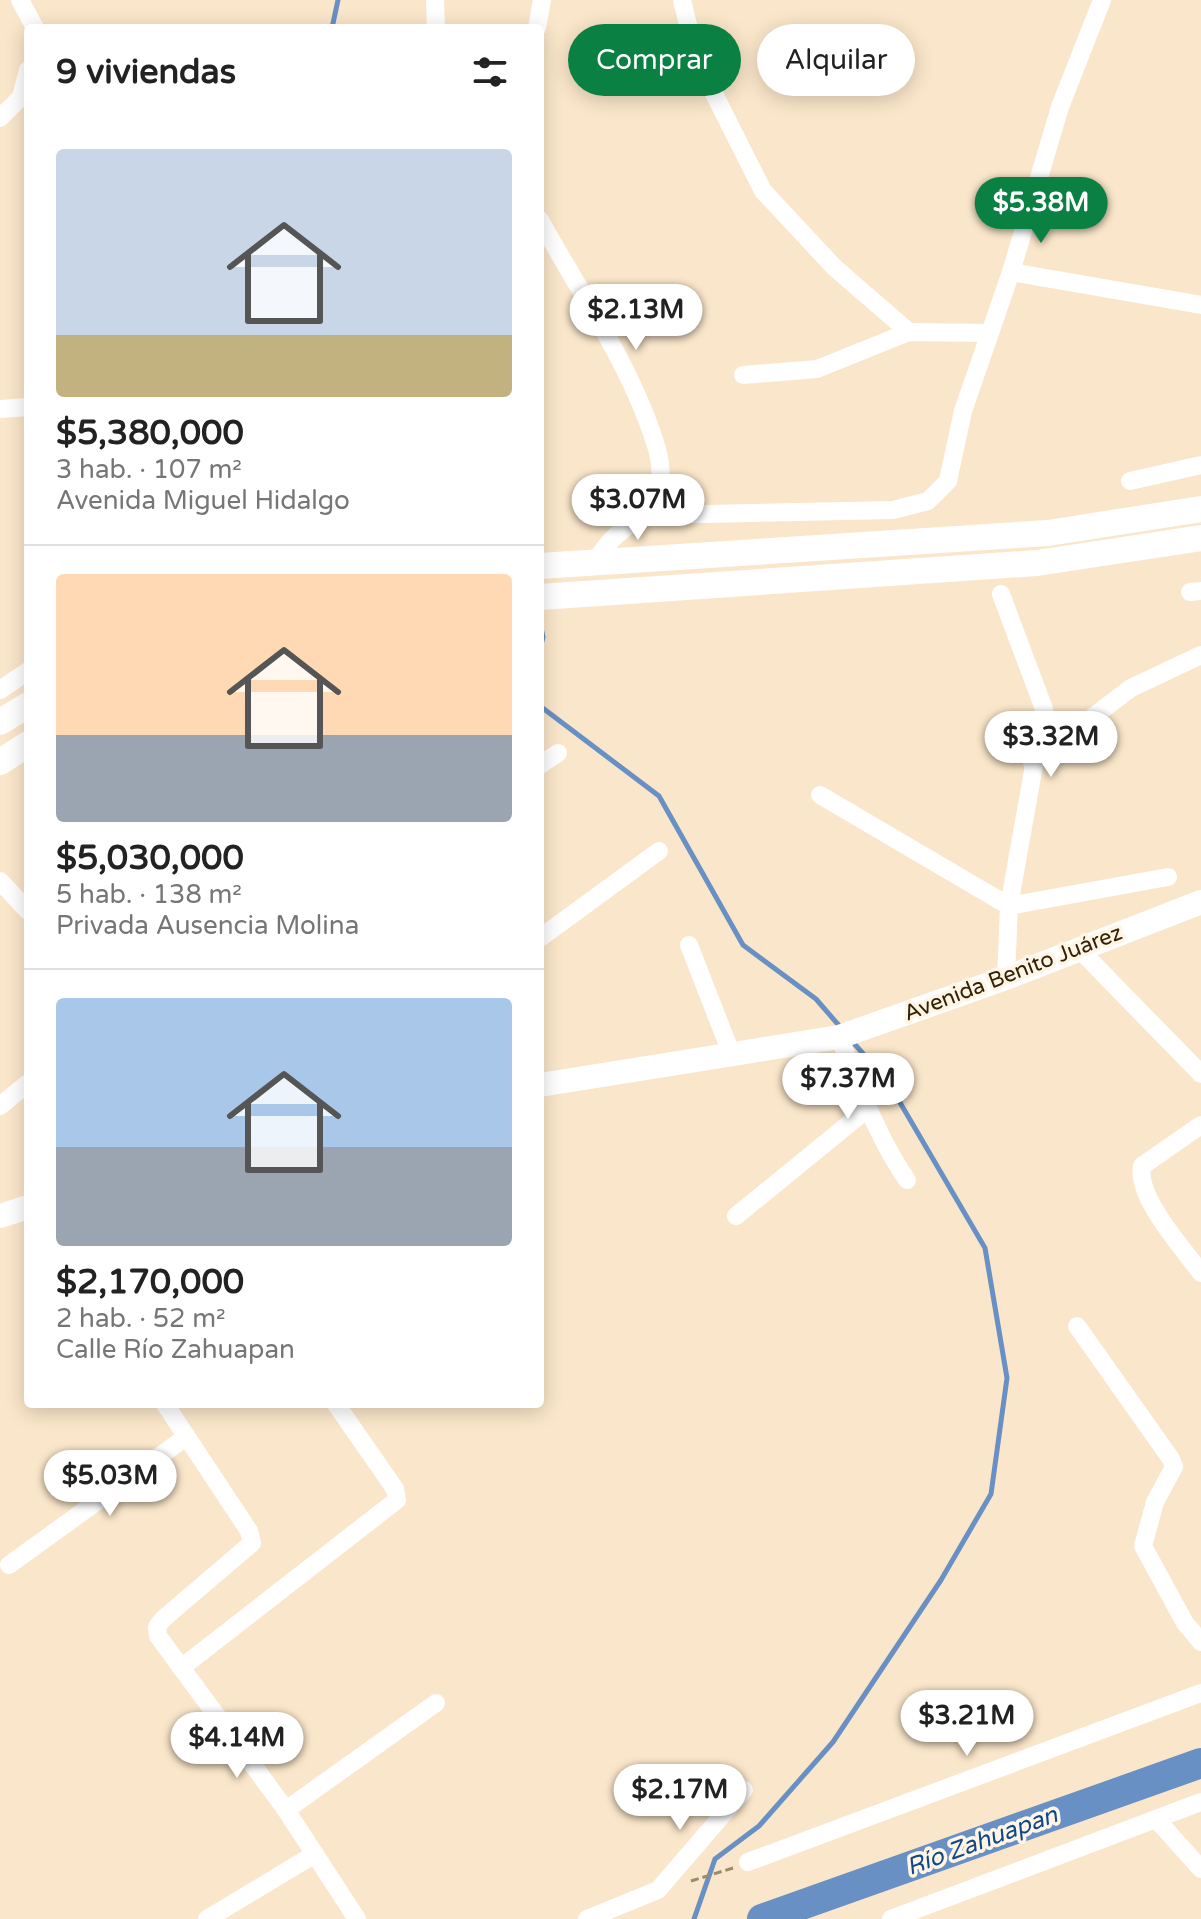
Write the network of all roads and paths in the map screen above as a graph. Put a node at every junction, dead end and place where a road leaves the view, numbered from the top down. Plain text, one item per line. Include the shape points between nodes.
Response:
1 (20, 0) edge
2 (435, 0) edge
3 (542, 0) edge
4 (682, 0) edge
5 (1102, 0) edge
6 (33, 24) edge
7 (436, 24) edge
8 (538, 24) edge
9 (24, 85) edge
10 (0, 118) edge
11 (544, 227) edge
12 (1011, 272) junction
13 (1201, 305) edge
14 (909, 332) junction
15 (989, 333) junction
16 (743, 375) dead end
17 (24, 407) edge
18 (0, 409) edge
19 (1201, 465) edge
20 (1130, 481) dead end
21 (660, 504) junction
22 (1201, 509) edge
23 (1201, 538) edge
24 (595, 562) junction
25 (544, 566) edge
26 (1001, 594) dead end
27 (544, 597) edge
28 (1201, 655) edge
29 (24, 674) edge
30 (0, 690) edge
31 (24, 707) edge
32 (0, 722) edge
33 (24, 747) edge
34 (558, 753) dead end
35 (0, 762) edge
36 (544, 762) edge
37 (1032, 763) junction
38 (820, 795) dead end
39 (659, 851) dead end
40 (1168, 877) dead end
41 (0, 881) edge
42 (1201, 902) edge
43 (1009, 906) junction
44 (24, 907) edge
45 (544, 935) edge
46 (689, 945) dead end
47 (1079, 949) junction
48 (1006, 978) junction
49 (839, 1037) junction
50 (731, 1053) junction
51 (1201, 1074) edge
52 (544, 1084) edge
53 (24, 1086) edge
54 (0, 1106) edge
55 (866, 1110) junction
56 (1201, 1125) edge
57 (907, 1180) dead end
58 (24, 1208) edge
59 (0, 1216) edge
60 (736, 1216) dead end
61 (1201, 1273) edge
62 (1077, 1326) dead end
63 (168, 1408) edge
64 (339, 1408) edge
65 (186, 1437) junction
66 (9, 1565) dead end
67 (1201, 1642) edge
68 (181, 1668) junction
69 (1201, 1693) edge
70 (436, 1703) dead end
71 (744, 1790) dead end
72 (1200, 1804) edge
73 (286, 1810) junction
74 (1156, 1819) junction
75 (315, 1854) junction
76 (748, 1862) dead end
77 (1201, 1869) edge
78 (721, 1873) dead end
79 (696, 1879) dead end
80 (207, 1919) edge
81 (357, 1919) edge
82 (587, 1919) edge
83 (891, 1919) edge

1 - 6 street
2 - 7 street
3 - 8 street
4 - 14 street via 696,58 763,191 835,268
5 - 12 street via 1060,107
9 - 10 street via 21,97
11 - 21 street via 630,385 657,449
12 - 13 street
12 - 15 street
14 - 15 street
14 - 16 street via 817,369
15 - 21 street via 963,411 948,481 928,501 893,510 776,515 688,514
17 - 18 street
19 - 20 street
21 - 24 street via 625,525
22 - 24 highway via 1048,533
23 - 27 highway via 1037,563
24 - 25 highway
26 - 37 street via 1044,709
28 - 37 street via 1131,688
29 - 30 street
31 - 32 highway
33 - 35 highway
34 - 36 street
37 - 43 street
38 - 43 street
39 - 45 street
40 - 43 street
41 - 44 street
42 - 47 main road, Avenida Benito Juárez
43 - 48 street
46 - 50 street
47 - 48 main road, Avenida Benito Juárez
47 - 51 street
48 - 49 main road, Avenida Benito Juárez
49 - 50 main road, Avenida Benito Juárez
49 - 55 street
50 - 52 main road, Avenida Benito Juárez
53 - 54 street
55 - 57 street
55 - 60 street
56 - 61 street via 1142,1166 1139,1179
58 - 59 main road
62 - 67 street via 1171,1459 1174,1467 1155,1502 1143,1546
63 - 65 street
64 - 68 street via 395,1489 397,1500
65 - 66 street
65 - 68 street via 252,1543 157,1627
68 - 73 street
69 - 76 street
70 - 73 street
71 - 82 street via 658,1890
72 - 74 street
73 - 75 street
74 - 77 street
74 - 83 street
75 - 80 street
75 - 81 street
78 - 79 path

